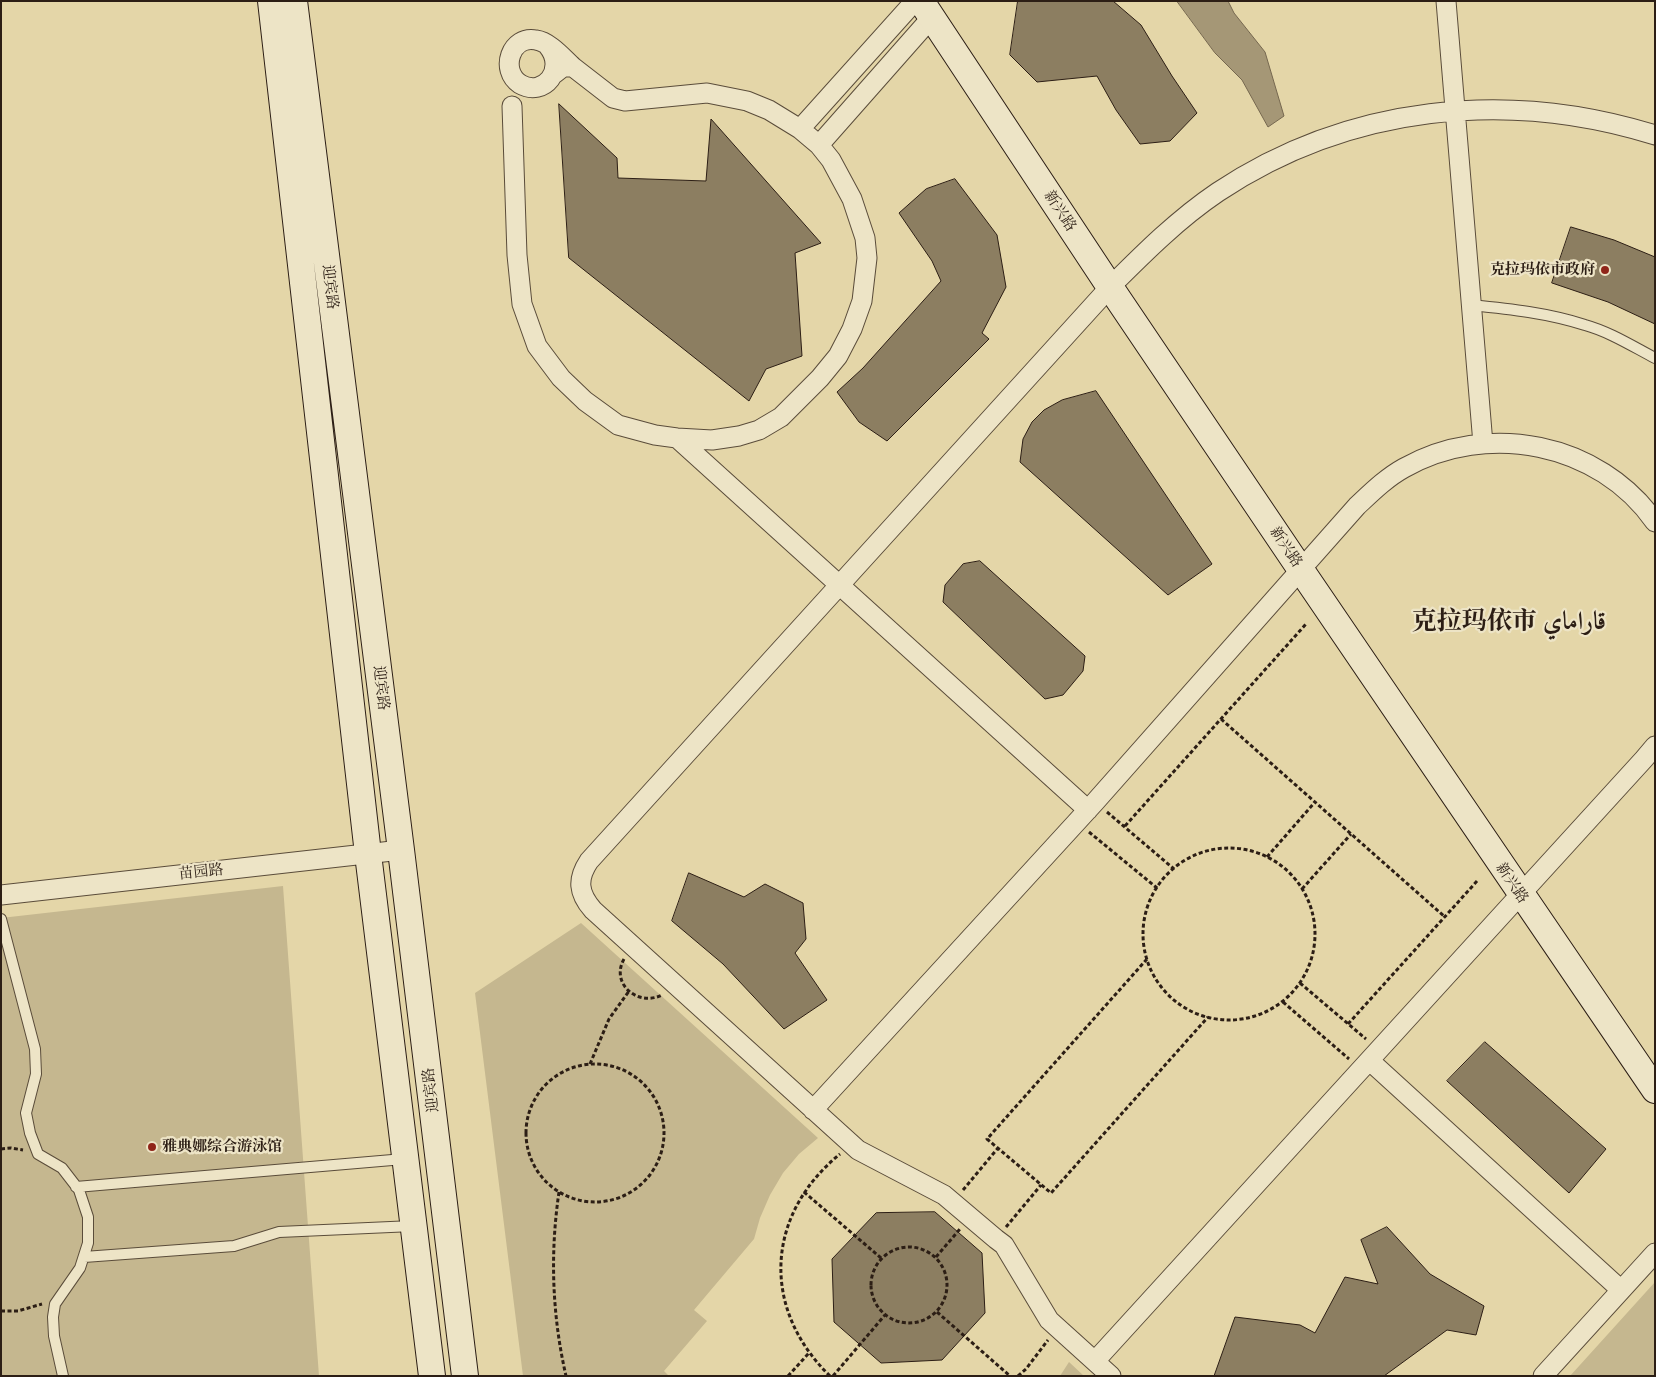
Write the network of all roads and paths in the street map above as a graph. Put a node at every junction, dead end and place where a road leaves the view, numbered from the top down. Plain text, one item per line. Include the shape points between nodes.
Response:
1 (1446, 1) edge
2 (922, 6) edge
3 (283, 9) edge
4 (548, 46) junction
5 (508, 65) junction
6 (573, 67) junction
7 (554, 74) junction
8 (531, 87) junction
9 (512, 106) junction
10 (1455, 111) junction
11 (800, 130) junction
12 (1655, 135) edge
13 (819, 145) junction
14 (1110, 287) junction
15 (1471, 305) junction
16 (1655, 358) edge
17 (677, 438) junction
18 (1483, 444) junction
19 (1655, 522) edge
20 (1301, 570) junction
21 (840, 585) junction
22 (1306, 624) dead end
23 (1221, 719) junction
24 (1655, 746) edge
25 (1315, 802) junction
26 (1087, 811) junction
27 (1125, 826) junction
28 (1351, 834) junction
29 (402, 850) junction
30 (368, 854) junction
31 (1267, 857) junction
32 (1174, 868) junction
33 (1478, 880) dead end
34 (1157, 888) junction
35 (1302, 889) junction
36 (1520, 894) junction
37 (1, 895) edge
38 (1445, 917) junction
39 (1, 919) edge
40 (634, 947) junction
41 (1147, 959) junction
42 (1300, 983) junction
43 (674, 984) junction
44 (629, 991) junction
45 (1283, 1002) junction
46 (1208, 1017) junction
47 (1348, 1024) junction
48 (1370, 1060) junction
49 (590, 1064) junction
50 (1655, 1090) edge
51 (813, 1110) junction
52 (852, 1144) junction
53 (998, 1148) junction
54 (1, 1149) edge
55 (38, 1154) junction
56 (405, 1158) junction
57 (1042, 1185) junction
58 (76, 1187) junction
59 (559, 1192) junction
60 (804, 1192) junction
61 (953, 1202) junction
62 (414, 1226) junction
63 (958, 1232) dead end
64 (996, 1238) junction
65 (1655, 1253) edge
66 (84, 1257) junction
67 (936, 1257) junction
68 (881, 1258) junction
69 (64, 1289) junction
70 (1620, 1289) junction
71 (1, 1311) edge
72 (937, 1312) junction
73 (885, 1315) junction
74 (1057, 1327) junction
75 (809, 1353) junction
76 (1095, 1361) junction
77 (63, 1376) edge
78 (432, 1376) edge
79 (465, 1376) edge
80 (566, 1376) edge
81 (788, 1376) edge
82 (831, 1376) edge
83 (1010, 1376) edge
84 (1018, 1376) edge
85 (1112, 1376) edge
86 (1543, 1376) edge

1 - 10 street
2 - 11 street
2 - 13 street
2 - 14 main road, 新兴路
3 - 29 main road, 迎宾路
3 - 30 main road, 迎宾路
4 - 5 street via 536,40 522,42 512,51
4 - 6 street
4 - 7 street via 556,59
5 - 8 street via 513,78
5 - 9 street
6 - 7 street via 563,67
6 - 11 street via 614,98 625,101 707,93 747,101 769,110
7 - 8 street via 544,84
8 - 9 street via 520,94
9 - 17 street via 517,256 522,304 537,346 561,378 618,425
10 - 12 street via 1530,111 1605,121
10 - 14 street via 1401,117 1346,131 1302,146 1258,168 1194,210 1155,242
10 - 15 street
11 - 13 street
13 - 17 street via 852,199 865,238 867,258 862,300 852,328 838,356 781,417 759,430 739,436 712,440
14 - 20 main road, 新兴路
14 - 21 street
15 - 16 lane via 1514,309 1587,325
15 - 18 street
17 - 21 street
18 - 19 street via 1519,443 1577,459 1628,491
18 - 20 street via 1431,455 1403,468 1357,506
20 - 26 street
20 - 36 main road, 新兴路
21 - 26 street
21 - 40 street via 583,870 580,881 585,902
22 - 23 path
23 - 25 path
23 - 27 path
24 - 36 street
25 - 28 path
25 - 31 path
26 - 27 path
26 - 34 path
26 - 51 street
27 - 32 path
28 - 35 path
28 - 38 path
29 - 30 street, 苗园路
29 - 79 main road, 迎宾路
30 - 37 street, 苗园路
30 - 56 main road, 迎宾路
31 - 32 path via 1238,848 1210,850 1185,859
31 - 35 path via 1287,870
32 - 34 path
33 - 38 path
34 - 41 path via 1150,899 1143,926
35 - 42 path via 1315,922 1314,952
36 - 48 street
36 - 50 main road, 新兴路
38 - 47 path
39 - 55 lane via 35,1049 36,1074 26,1113
40 - 43 street
40 - 44 path via 622,963 620,972
41 - 46 path via 1155,978 1172,999 1198,1015
41 - 53 path via 987,1138
42 - 45 path
42 - 47 path
43 - 44 path via 652,999 642,999
43 - 51 street
44 - 49 path via 609,1019
45 - 46 path via 1257,1016 1227,1021
45 - 48 path
46 - 57 path via 1051,1193
47 - 48 path
48 - 70 street
48 - 76 street
49 - 59 path via 567,1070 547,1083 532,1102 526,1125 527,1149 536,1171
49 - 59 path via 614,1067 636,1078 651,1093 661,1112 664,1134 660,1156 650,1175 634,1190 615,1200 593,1202
51 - 52 street
52 - 60 path via 823,1168
52 - 61 street
53 - 57 path
53 - 61 path
54 - 55 path
55 - 58 lane via 62,1168
56 - 58 lane
56 - 62 main road, 迎宾路
57 - 64 path
58 - 66 lane via 88,1217 88,1243
59 - 80 path via 555,1220 554,1296
60 - 68 path
60 - 75 path via 788,1223 781,1265 786,1307
61 - 64 street
62 - 66 lane via 279,1232 234,1246
62 - 78 main road, 迎宾路
63 - 67 path
64 - 74 street via 1004,1245 1049,1320
65 - 70 street
66 - 69 lane
67 - 68 path via 914,1246 890,1251
67 - 72 path via 947,1278 944,1302
68 - 73 path via 873,1269 870,1282 877,1308
69 - 71 path via 43,1304 18,1311
69 - 77 lane via 55,1304 53,1317
70 - 86 street
72 - 73 path via 913,1324
72 - 83 path
73 - 82 path
74 - 76 street
74 - 84 path
75 - 81 path
75 - 82 path
76 - 85 street

